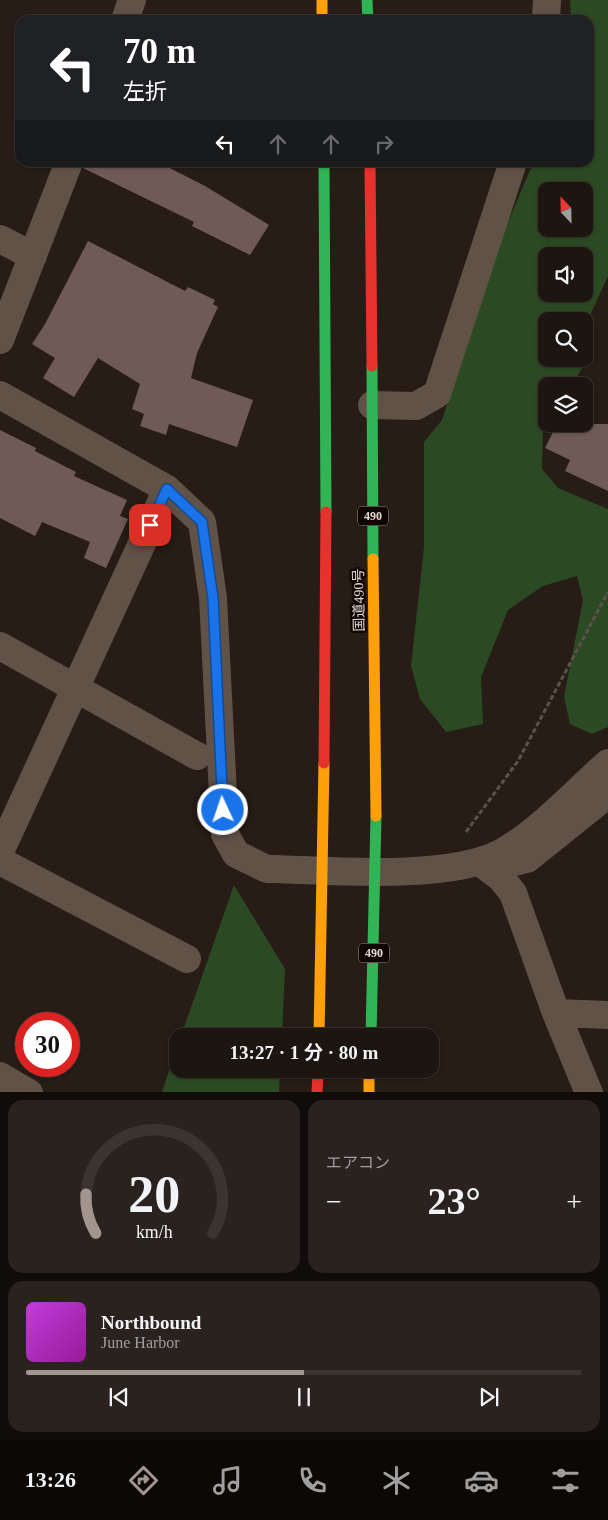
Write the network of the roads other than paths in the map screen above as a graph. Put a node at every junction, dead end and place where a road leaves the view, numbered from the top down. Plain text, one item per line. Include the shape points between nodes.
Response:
1 (132, 0) edge
2 (322, 0) edge
3 (367, 0) edge
4 (547, 0) edge
5 (127, 15) edge
6 (322, 15) edge
7 (368, 15) edge
8 (546, 15) edge
9 (67, 167) edge
10 (324, 167) edge
11 (370, 167) edge
12 (511, 167) edge
13 (0, 239) edge
14 (33, 256) junction
15 (0, 340) edge
16 (0, 395) edge
17 (372, 405) junction
18 (167, 489) junction
19 (0, 646) edge
20 (76, 687) junction
21 (197, 756) dead end
22 (608, 763) edge
23 (608, 794) edge
24 (0, 852) edge
25 (0, 861) edge
26 (480, 862) junction
27 (323, 870) junction
28 (376, 870) junction
29 (187, 959) dead end
30 (556, 1013) junction
31 (608, 1015) edge
32 (319, 1028) edge
33 (371, 1028) edge
34 (0, 1076) edge
35 (318, 1078) edge
36 (369, 1078) edge
37 (29, 1092) edge
38 (317, 1092) edge
39 (369, 1092) edge
40 (588, 1092) edge

1 - 5 street
2 - 6 highway
3 - 7 highway
4 - 8 street
9 - 14 street
10 - 27 highway
11 - 17 highway, 国道490号 / 490
12 - 17 street via 437,394 416,406
13 - 14 street
14 - 15 street
16 - 18 street
17 - 28 highway, 国道490号 / 490
18 - 20 street
18 - 27 street via 202,522 204,531 213,598 225,834 236,854 267,869
19 - 20 street
20 - 21 street
20 - 24 street
22 - 26 street via 521,840
23 - 26 street via 527,860 502,865
25 - 29 street
26 - 28 street via 431,870
26 - 30 street via 501,878 513,893
27 - 28 street
27 - 32 highway
28 - 33 highway, 国道490号 / 490
30 - 31 street
30 - 40 street
34 - 37 street
35 - 38 highway
36 - 39 highway

